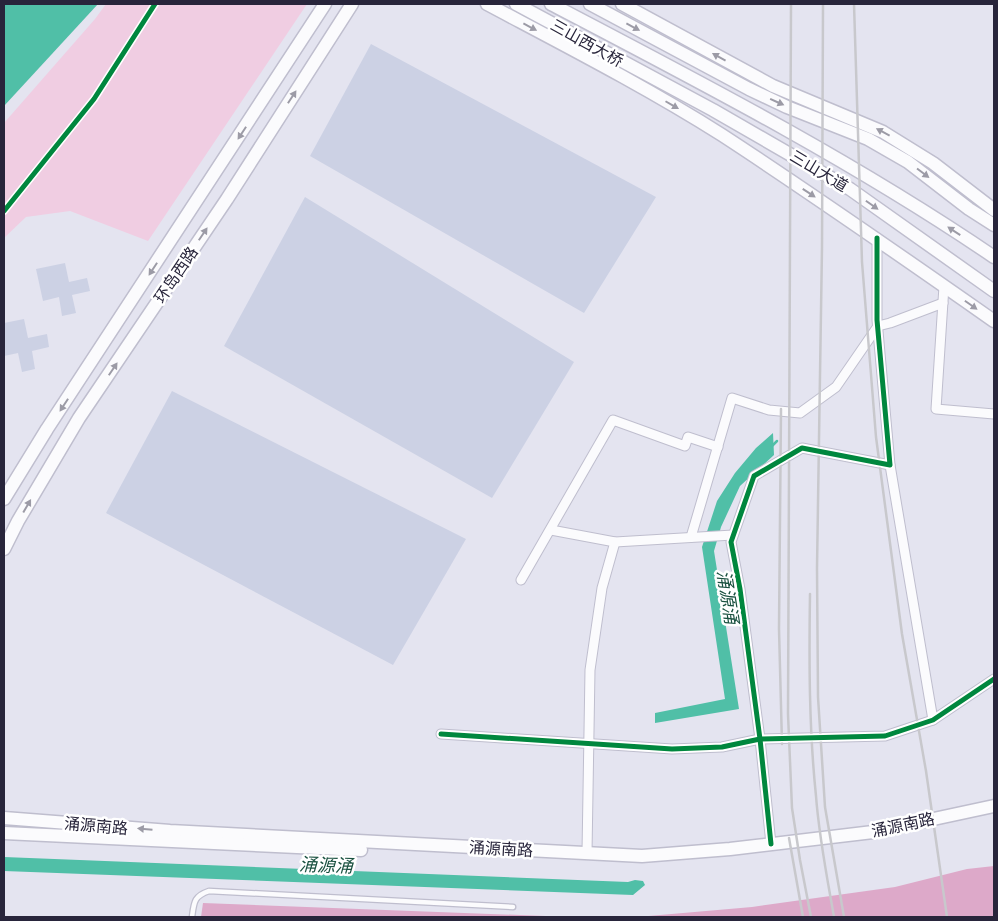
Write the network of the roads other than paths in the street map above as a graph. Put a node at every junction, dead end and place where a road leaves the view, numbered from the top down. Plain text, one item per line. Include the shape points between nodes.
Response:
1 (352, 4) edge
2 (487, 4) edge
3 (516, 4) edge
4 (551, 4) edge
5 (590, 4) edge
6 (622, 4) edge
7 (323, 7) edge
8 (340, 22) junction
9 (646, 54) joint
10 (633, 68) joint
11 (994, 210) edge
12 (994, 225) edge
13 (877, 238) junction
14 (994, 257) edge
15 (944, 286) junction
16 (993, 291) edge
17 (943, 303) junction
18 (994, 321) edge
19 (878, 326) junction
20 (994, 414) edge
21 (718, 447) junction
22 (890, 465) junction
23 (4, 499) edge
24 (551, 530) junction
25 (733, 535) junction
26 (691, 536) junction
27 (615, 542) junction
28 (4, 549) edge
29 (521, 580) dead end
30 (994, 679) edge
31 (933, 720) junction
32 (441, 734) dead end
33 (760, 739) junction
34 (589, 743) junction
35 (994, 806) edge
36 (994, 813) edge
37 (4, 818) edge
38 (4, 834) edge
39 (771, 844) junction
40 (587, 853) junction
41 (513, 908) dead end
42 (192, 917) edge

1 - 8 main road, 环岛西路
2 -> 13 main road via 676,108
3 - 10 main road, 三山西大桥
4 - 9 main road, 三山西大桥
5 -> 12 main road via 748,89 868,139 908,162
11 -> 6 main road via 933,163 883,132 773,86
7 - 8 main road
7 -> 23 main road, 环岛西路
28 -> 8 main road, 环岛西路 via 79,418 227,198
14 -> 9 main road, 三山大道 via 853,168
10 -> 16 main road, 三山大道 via 850,189
13 - 15 main road
13 - 19 street
15 - 17 street
15 -> 18 main road
17 - 19 street
17 - 20 street via 936,409
19 - 21 street via 836,387 800,412 769,410 732,398
19 - 22 street
21 - 24 street via 688,437 685,446 613,420
21 - 26 street
22 - 25 street via 802,448 754,476
22 - 31 street
24 - 27 street
24 - 29 street
25 - 26 street
25 - 33 street via 731,542
26 - 27 street
27 - 34 street via 602,588 590,670
30 - 31 street
31 - 33 street via 885,736
32 - 34 street
33 - 34 street via 722,747 672,748
33 - 39 street
34 - 40 street
35 - 39 main road, 涌源南路 via 873,832
36 - 38 main road, 涌源南路 via 892,834 690,861 481,856
40 -> 37 main road, 涌源南路 via 170,832
39 - 40 main road, 涌源南路 via 642,856
41 - 42 lane via 209,890 194,902

